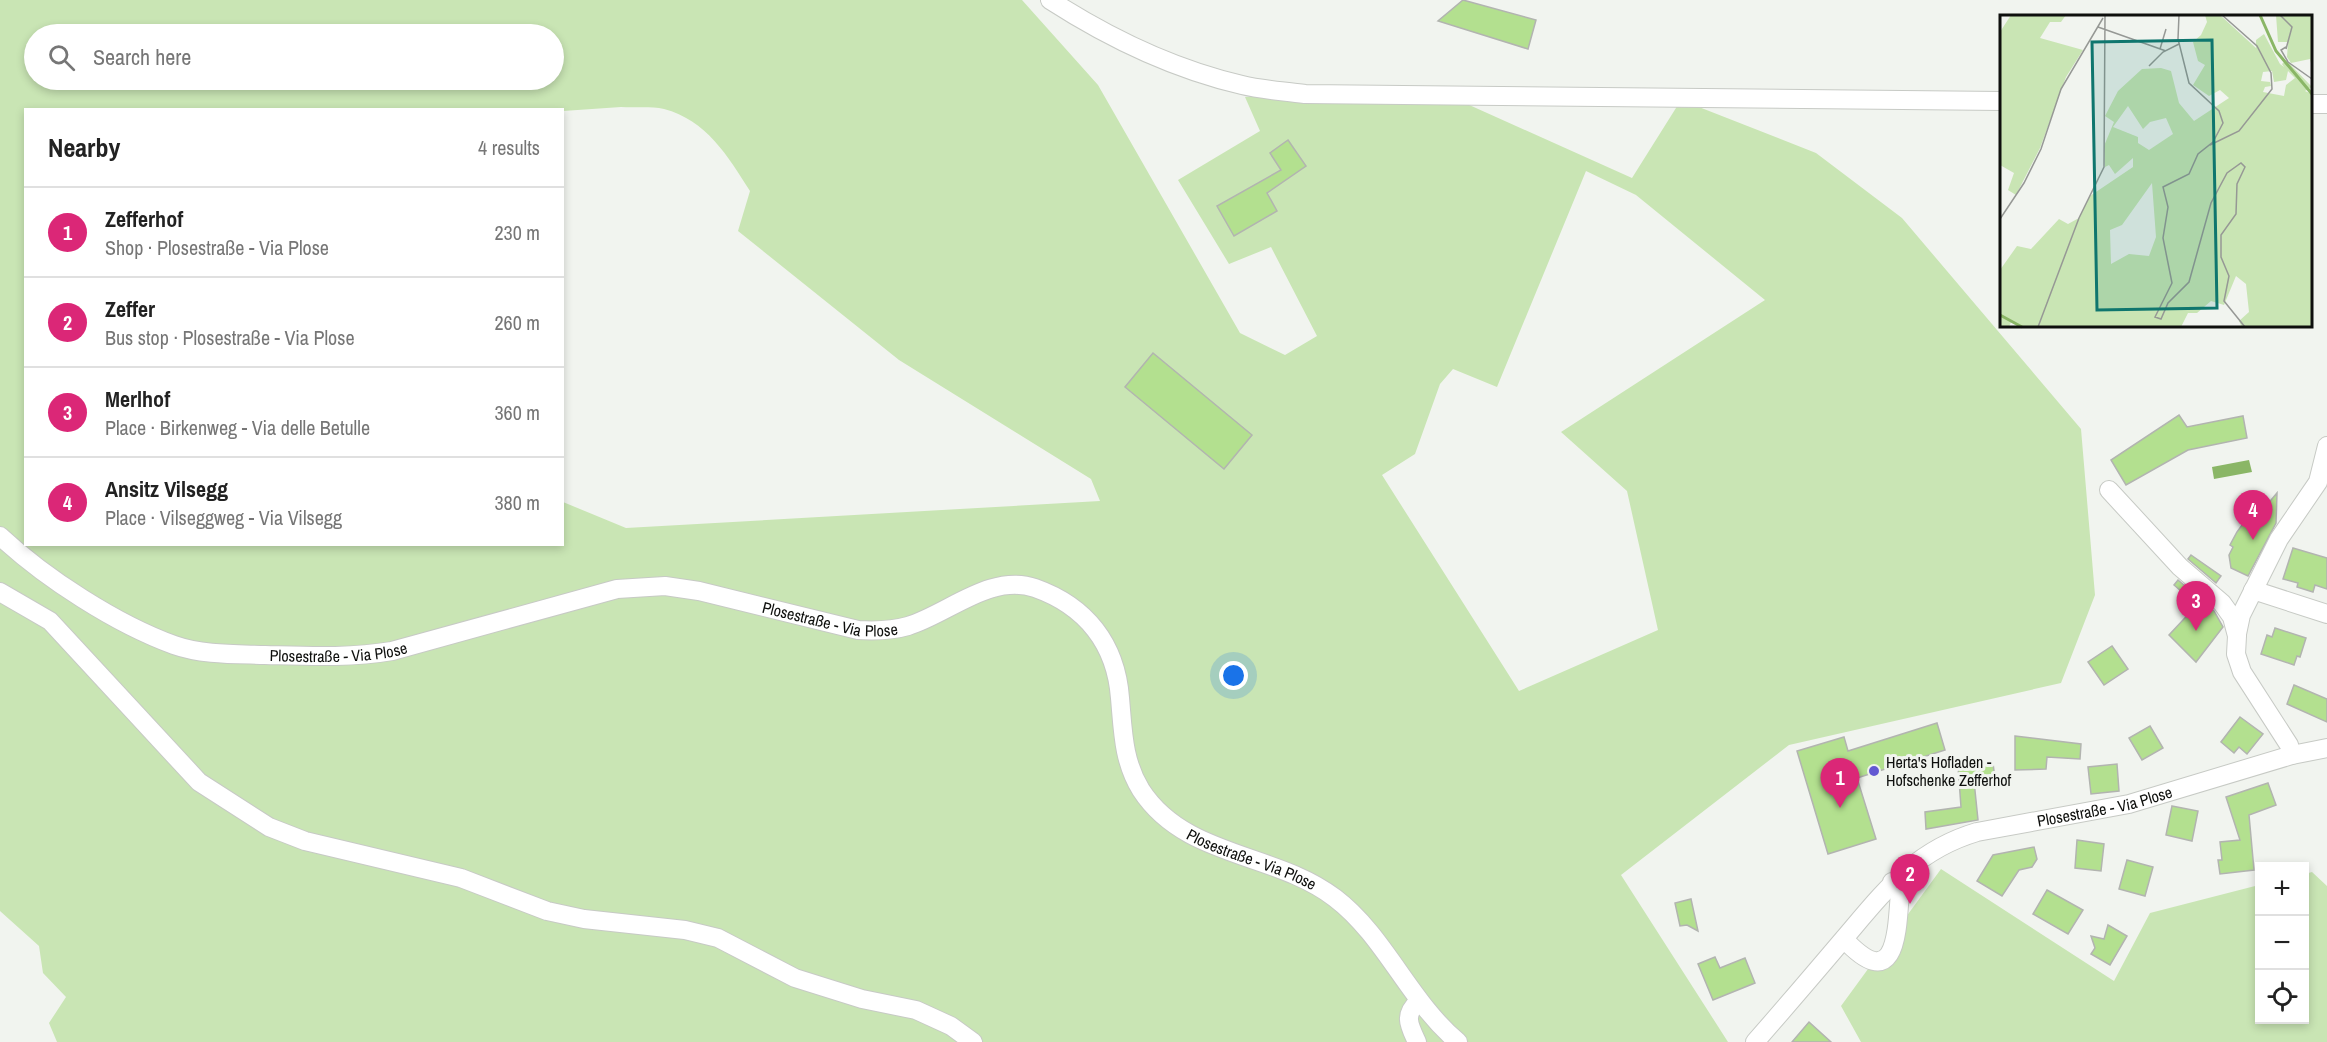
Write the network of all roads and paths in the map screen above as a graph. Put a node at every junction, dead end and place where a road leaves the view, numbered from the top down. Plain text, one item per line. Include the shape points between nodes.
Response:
1 (1050, 0) edge
2 (2000, 101) edge
3 (2327, 446) edge
4 (2109, 490) dead end
5 (0, 536) edge
6 (2253, 590) junction
7 (0, 592) edge
8 (2327, 614) edge
9 (2237, 636) junction
10 (2327, 748) edge
11 (2292, 755) junction
12 (1892, 882) junction
13 (1844, 939) junction
14 (1419, 1001) junction
15 (973, 1042) edge
16 (1417, 1042) edge
17 (1458, 1042) edge
18 (1755, 1042) edge

1 - 2 street via 1089,25 1192,71 1243,86 1305,94
3 - 6 street via 2318,482 2279,539
4 - 9 street via 2180,567 2222,603 2232,616
5 - 14 street, Plosestraße - Via Plose via 57,582 132,626 175,646 223,654 356,657 617,589 665,586 699,591 858,630 882,631 908,626 999,587 1032,587 1080,611 1099,631 1113,660 1124,749 1131,771 1154,807 1194,838 1298,876 1335,898 1365,927
6 - 8 street
6 - 9 street via 2241,615
7 - 15 street via 50,621 199,782 270,827 305,841 461,878 547,911 718,938 795,978 862,999 916,1010 951,1026
9 - 11 street via 2236,654 2242,672
10 - 11 street, Plosestraße - Via Plose
11 - 12 street, Plosestraße - Via Plose via 2129,804 1954,839 1914,862
12 - 13 street, Plosestraße - Via Plose
12 - 13 street via 1900,891 1895,946 1889,956 1878,961 1868,959
13 - 18 street, Plosestraße - Via Plose
14 - 16 street via 1407,1017
14 - 17 street, Plosestraße - Via Plose

